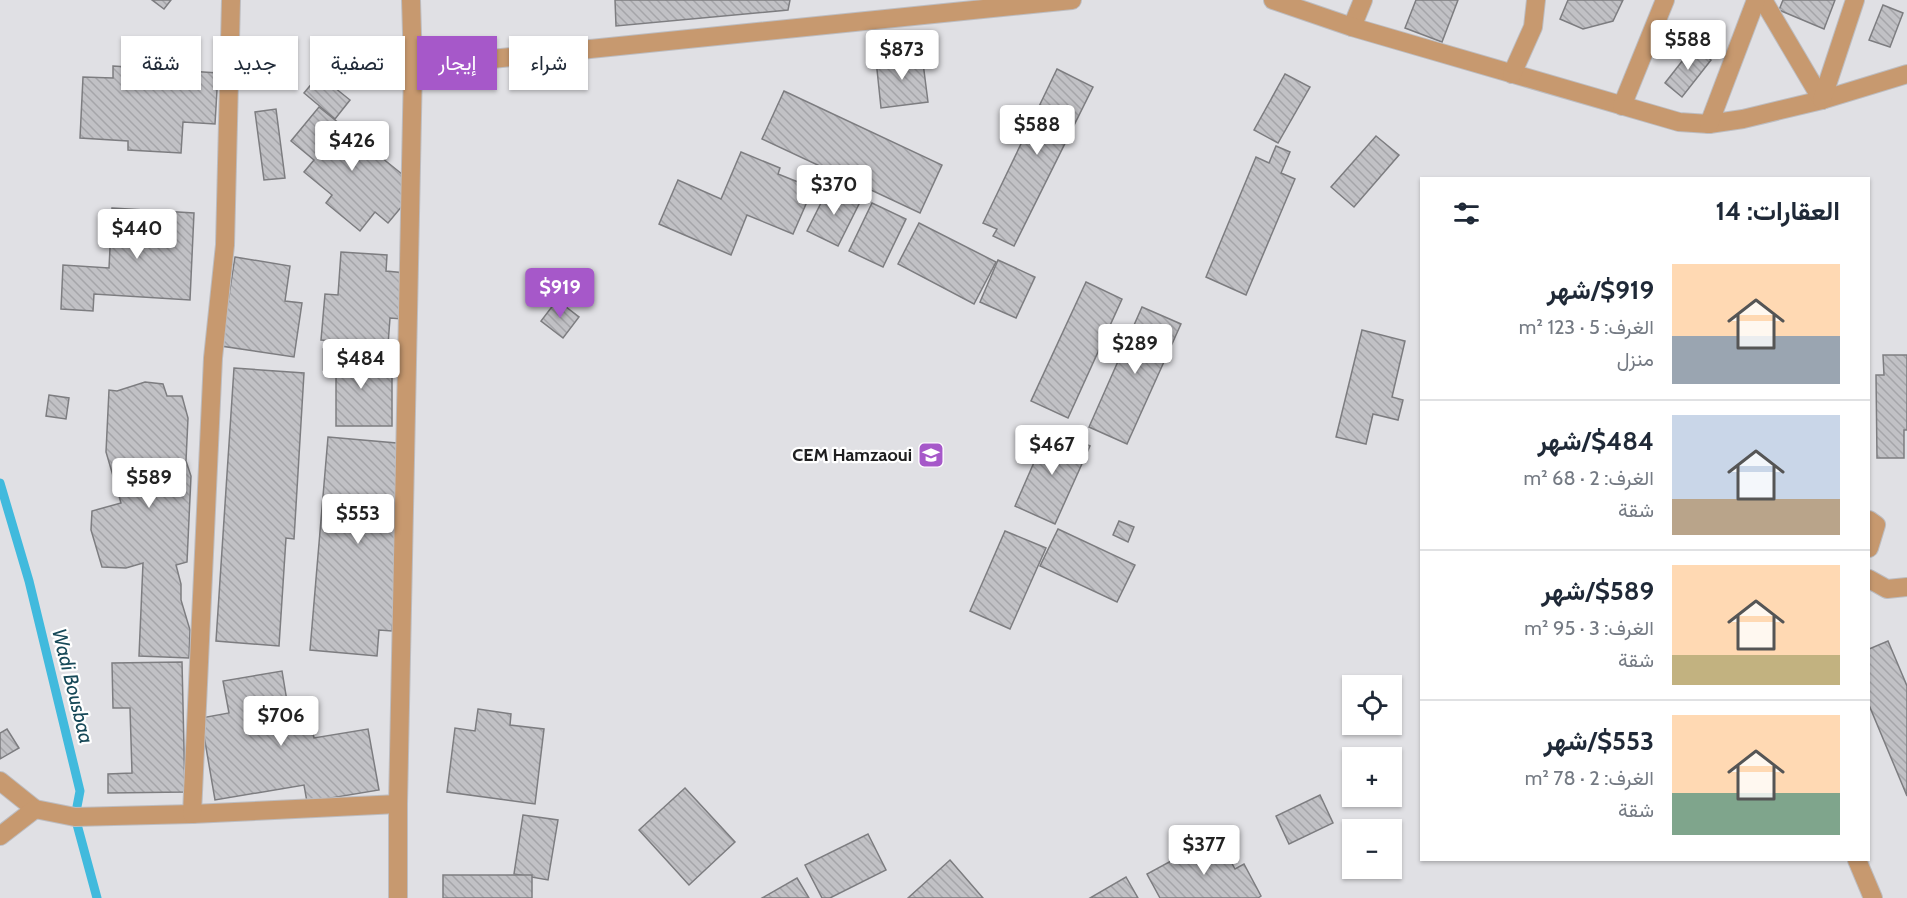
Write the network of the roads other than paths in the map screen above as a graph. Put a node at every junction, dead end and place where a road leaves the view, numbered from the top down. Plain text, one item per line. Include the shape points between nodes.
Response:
1 (231, 0) edge
2 (411, 0) edge
3 (1072, 0) edge
4 (1273, 0) edge
5 (1362, 0) edge
6 (1536, 0) edge
7 (1665, 0) edge
8 (1756, 0) edge
9 (1763, 0) edge
10 (1855, 0) edge
11 (1352, 27) junction
12 (1907, 58) edge
13 (413, 67) junction
14 (1512, 74) junction
15 (1904, 75) edge
16 (1822, 100) junction
17 (1622, 106) junction
18 (1709, 124) junction
19 (1870, 521) edge
20 (1870, 545) edge
21 (1870, 580) edge
22 (1907, 587) edge
23 (0, 781) edge
24 (398, 804) junction
25 (35, 809) junction
26 (192, 814) junction
27 (0, 836) edge
28 (1857, 861) edge
29 (398, 898) edge
30 (1873, 898) edge

1 - 26 street via 225,245 213,358
2 - 13 street
3 - 13 street
4 - 11 street
5 - 11 street
6 - 14 street via 1533,27
7 - 17 street
8 - 18 street
9 - 16 street
10 - 16 street
11 - 14 street
12 - 15 street
13 - 24 street
14 - 17 street
15 - 16 street
16 - 18 street
17 - 18 street via 1678,122
19 - 20 street via 1876,525
21 - 22 street via 1887,589
23 - 25 street
24 - 26 street
24 - 29 street
25 - 26 street via 75,818
25 - 27 street
28 - 30 street

